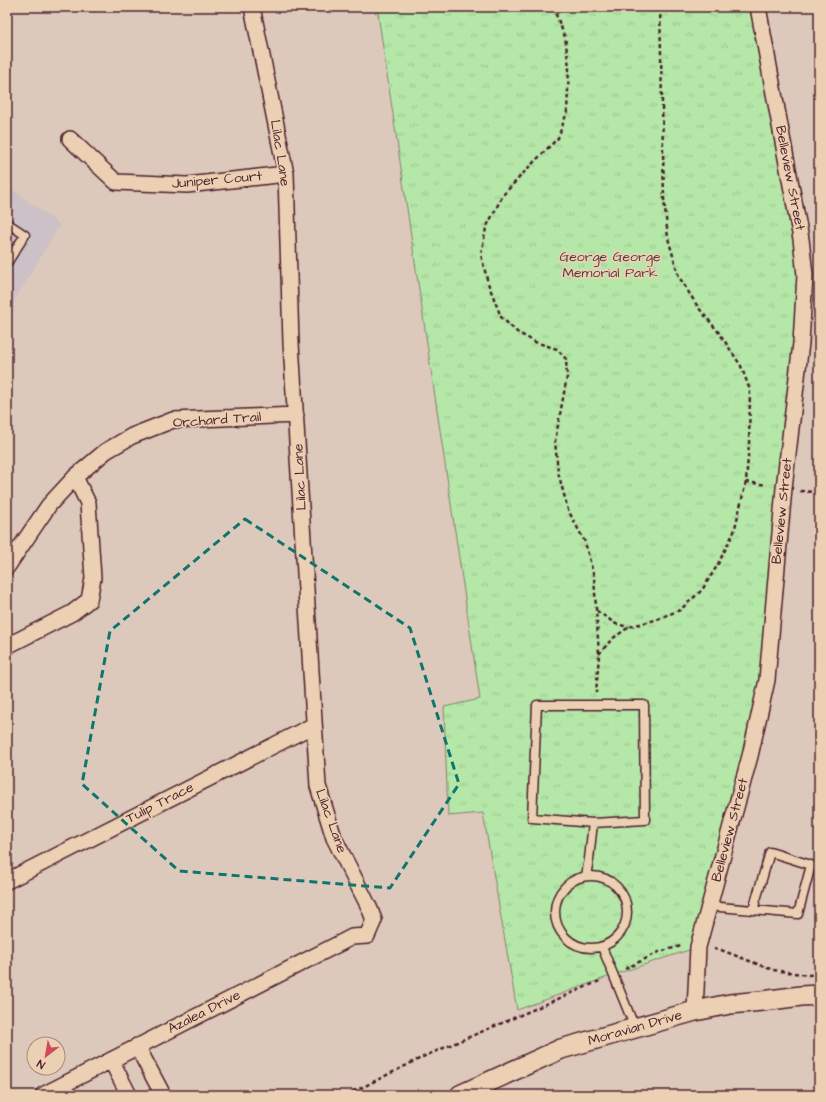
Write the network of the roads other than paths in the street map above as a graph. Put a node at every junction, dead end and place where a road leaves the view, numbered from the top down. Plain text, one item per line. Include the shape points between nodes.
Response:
1 (252, 7) edge
2 (758, 7) edge
3 (70, 139) dead end
4 (286, 174) junction
5 (7, 223) edge
6 (7, 263) edge
7 (296, 415) junction
8 (75, 477) junction
9 (7, 566) edge
10 (7, 646) edge
11 (314, 725) junction
12 (593, 823) junction
13 (586, 876) junction
14 (7, 881) edge
15 (709, 906) junction
16 (753, 910) junction
17 (367, 936) joint
18 (602, 947) junction
19 (810, 995) edge
20 (695, 1011) junction
21 (635, 1028) junction
22 (137, 1046) junction
23 (111, 1060) junction
24 (463, 1094) edge
25 (42, 1095) edge
26 (129, 1095) edge
27 (163, 1095) edge

1 - 4 street, Lilac Lane
2 - 15 street, Belleview Street via 801,239 805,275 802,343 784,488 767,680 750,756
3 - 4 street, Juniper Court via 116,182 187,185
4 - 7 street, Lilac Lane
5 - 6 lane via 25,235
7 - 8 street, Orchard Trail via 173,420 132,436 106,451
7 - 11 street, Lilac Lane
8 - 9 street, Orchard Trail via 49,505
8 - 10 street via 88,503 93,578 90,600 72,613
11 - 14 street, Tulip Trace
11 - 17 street, Lilac Lane via 318,786 334,838 374,920
12 - 12 lane via 532,818 537,705 644,705 645,820
12 - 13 lane
13 - 18 lane via 609,881 618,888 627,910 626,922 621,933
13 - 18 lane via 574,880 565,887 554,908 555,920 560,932 578,947
15 - 16 lane
15 - 20 street, Belleview Street via 698,947
16 - 16 lane via 798,914 811,865 770,852
17 - 22 street, Azalea Drive via 352,937
18 - 21 lane
19 - 20 street, Moravian Drive via 730,1004
20 - 21 street, Moravian Drive
21 - 24 street, Moravian Drive via 561,1049
22 - 23 street, Azalea Drive
22 - 27 street
23 - 25 street, Azalea Drive
23 - 26 street

